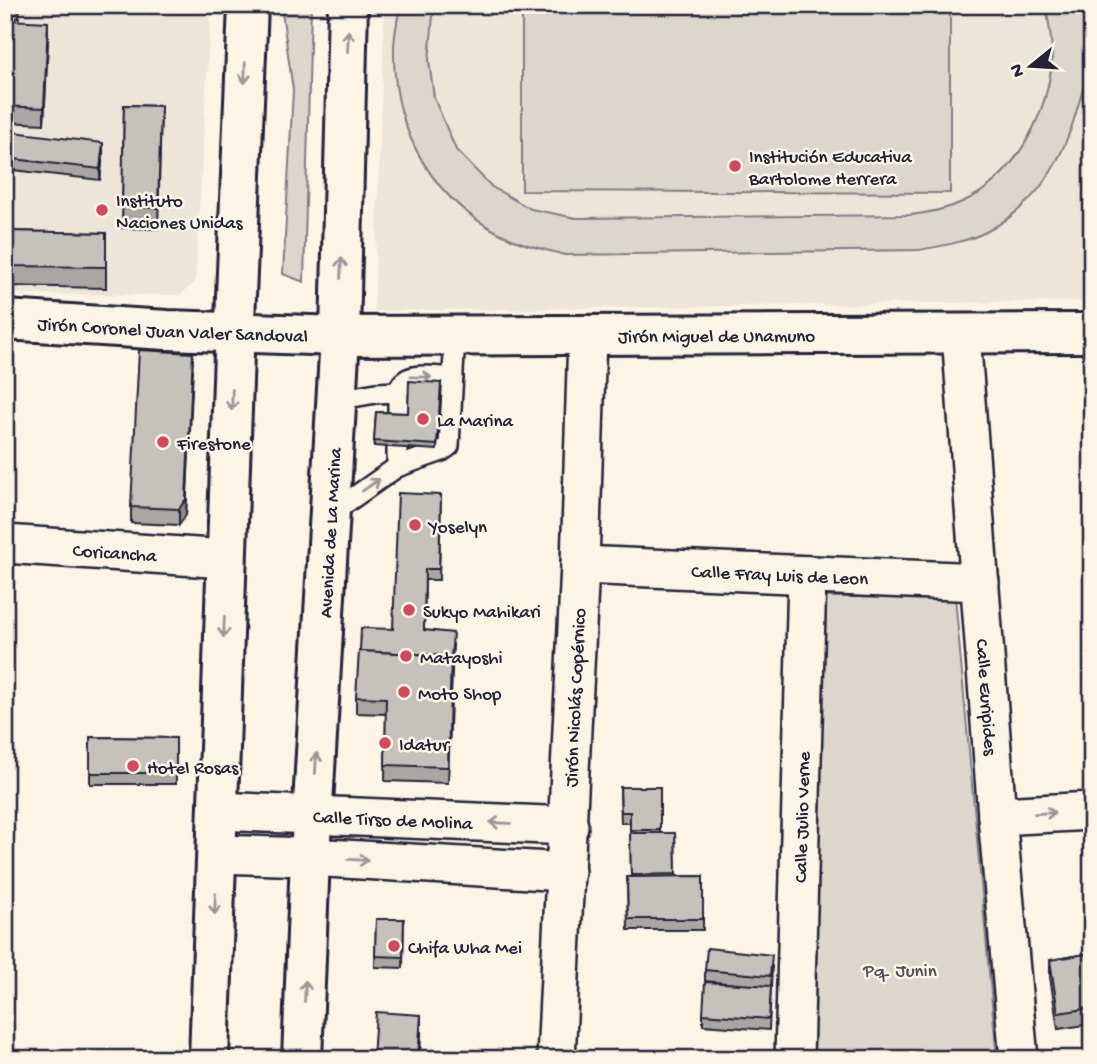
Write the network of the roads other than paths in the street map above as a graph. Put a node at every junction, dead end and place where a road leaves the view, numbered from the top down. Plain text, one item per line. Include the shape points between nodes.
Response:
1 (248, 5) edge
2 (348, 5) edge
3 (5, 320) edge
4 (234, 332) junction
5 (1092, 333) edge
6 (961, 334) junction
7 (587, 335) junction
8 (340, 336) junction
9 (455, 336) junction
10 (453, 378) junction
11 (398, 392) junction
12 (336, 400) junction
13 (398, 418) edge
14 (330, 514) junction
15 (5, 544) edge
16 (226, 559) junction
17 (580, 565) junction
18 (807, 575) junction
19 (980, 582) junction
20 (218, 811) junction
21 (1092, 811) edge
22 (313, 815) junction
23 (998, 816) junction
24 (569, 826) junction
25 (217, 854) junction
26 (310, 857) junction
27 (566, 872) junction
28 (209, 1059) edge
29 (302, 1059) edge
30 (556, 1059) edge
31 (794, 1059) edge
32 (1019, 1059) edge

1 -> 4 main road
8 -> 2 main road, Avenida de La Marina
3 - 4 main road, Jirón Coronel Juan Valer Sandoval
4 - 8 main road, Jirón Coronel Juan Valer Sandoval
4 -> 16 main road
5 - 6 main road, Jirón Miguel de Unamuno
6 - 7 main road, Jirón Miguel de Unamuno
6 - 19 street, Calle Euripides
7 - 9 main road, Jirón Miguel de Unamuno
7 - 17 street, Jirón Nicolás Copérnico
8 - 9 main road, Jirón Miguel de Unamuno
8 - 12 main road, Avenida de La Marina
9 - 10 lane
11 -> 10 lane via 400,383 409,377
14 -> 10 lane via 397,457 442,452 449,446
11 - 12 lane
11 - 13 lane
12 - 14 main road, Avenida de La Marina
22 -> 14 main road, Avenida de La Marina
15 - 16 street, Coricancha
16 -> 20 main road
17 - 18 street, Calle Fray Luis de Leon
17 - 24 street, Jirón Nicolás Copérnico
18 - 19 street, Calle Fray Luis de Leon
18 - 31 street, Calle Julio Verne
19 - 23 street, Calle Euripides
20 - 22 street, Calle Tirso de Molina
20 - 25 main road
23 -> 21 street
24 -> 22 street, Calle Tirso de Molina
22 - 26 main road, Avenida de La Marina
23 - 32 street, Calle Euripides
24 - 27 street, Jirón Nicolás Copérnico
25 - 26 street
25 -> 28 main road
26 -> 27 street
29 -> 26 main road, Avenida de La Marina
27 - 30 street, Jirón Nicolás Copérnico

